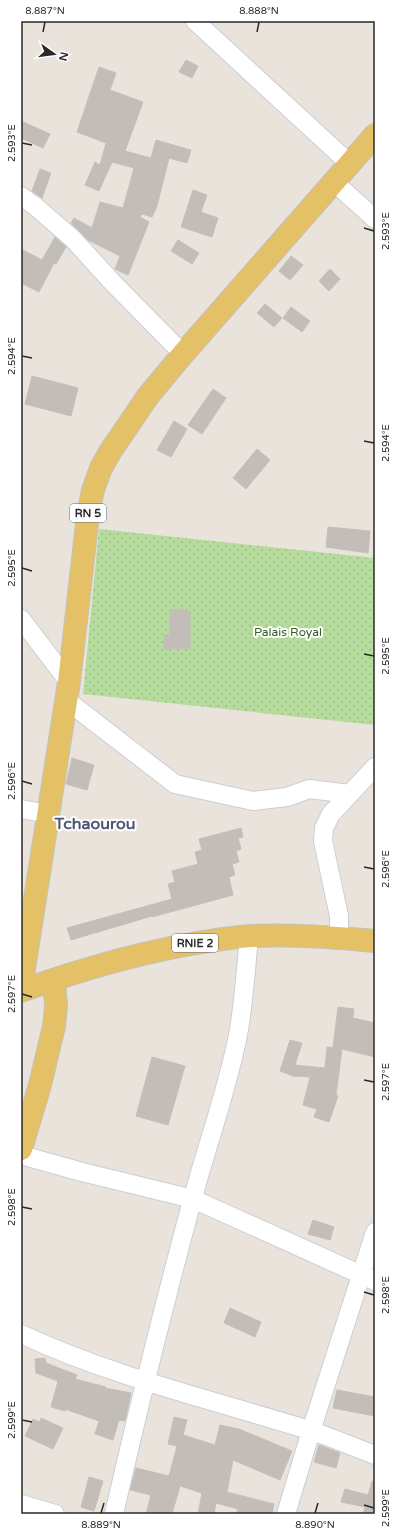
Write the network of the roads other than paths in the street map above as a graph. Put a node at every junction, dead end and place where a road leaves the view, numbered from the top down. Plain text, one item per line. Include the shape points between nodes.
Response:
1 (195, 21) edge
2 (375, 135) edge
3 (350, 164) junction
4 (334, 182) junction
5 (21, 196) edge
6 (375, 219) edge
7 (183, 354) junction
8 (21, 619) edge
9 (67, 691) junction
10 (375, 767) edge
11 (350, 794) junction
12 (21, 809) edge
13 (48, 814) junction
14 (249, 936) junction
15 (339, 937) junction
16 (375, 941) edge
17 (54, 980) junction
18 (21, 988) edge
19 (21, 992) edge
20 (21, 1149) edge
21 (21, 1155) edge
22 (193, 1199) junction
23 (375, 1232) edge
24 (368, 1278) edge
25 (21, 1334) edge
26 (145, 1381) junction
27 (311, 1431) junction
28 (375, 1455) edge
29 (21, 1504) edge
30 (55, 1514) edge
31 (114, 1514) edge
32 (286, 1514) edge

1 - 3 street
2 - 3 main road, RN 5
3 - 4 main road, RN 5
4 - 6 street
4 - 7 main road, RN 5
5 - 7 street via 72,239
7 - 9 main road, RN 5 via 125,429 101,468 93,490
8 - 9 street
9 - 11 street via 175,784 253,801 287,798 309,789
9 - 13 main road, RN 5
10 - 11 street
11 - 15 street via 331,814 324,828 323,841 339,916
12 - 13 street
13 - 18 main road, RN 5
14 - 15 main road, RNIE 2
14 - 17 main road, RNIE 2 via 149,952
14 - 22 street via 238,1035 218,1116
15 - 16 main road, RNIE 2
17 - 19 main road, RNIE 2
17 - 20 main road via 54,1026
21 - 22 street
22 - 24 street
22 - 26 street
23 - 24 street
24 - 27 street
25 - 26 street via 51,1348
26 - 27 street
26 - 31 street
27 - 28 street
27 - 32 street
29 - 30 street

